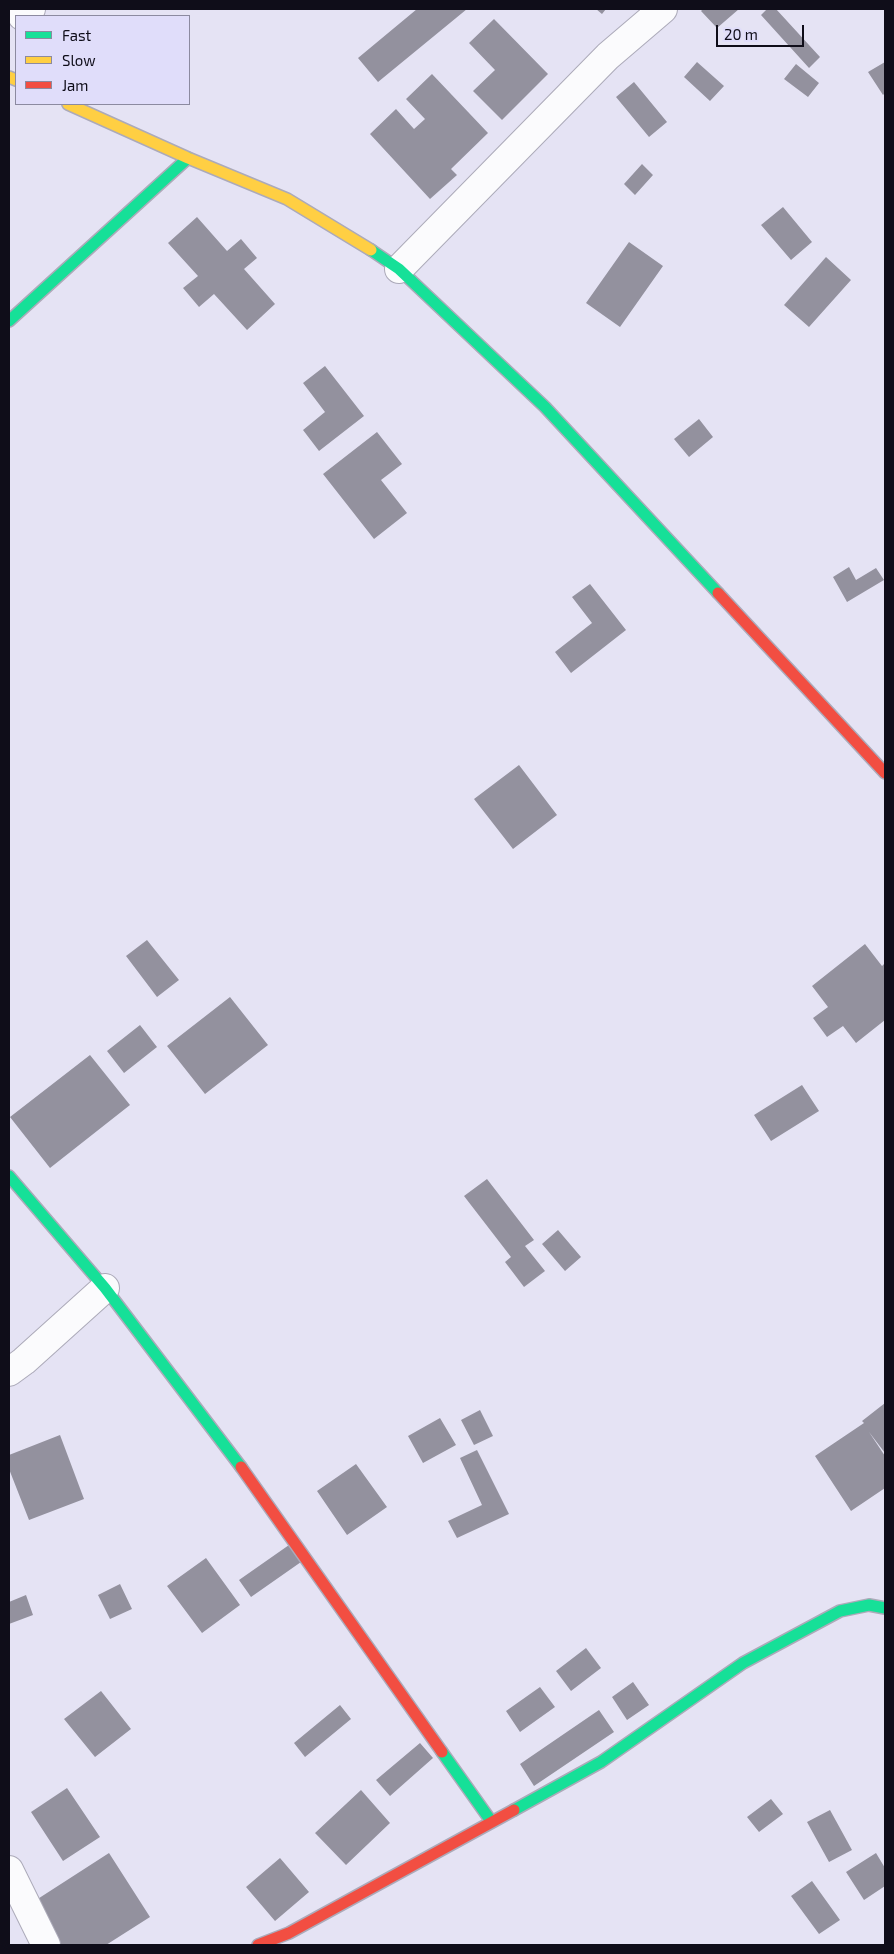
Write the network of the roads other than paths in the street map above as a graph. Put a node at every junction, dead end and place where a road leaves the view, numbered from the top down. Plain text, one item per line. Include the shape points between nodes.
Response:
1 (664, 9) edge
2 (70, 105) edge
3 (188, 158) junction
4 (399, 269) junction
5 (9, 321) edge
6 (884, 771) edge
7 (9, 1176) edge
8 (105, 1288) junction
9 (9, 1372) edge
10 (885, 1608) edge
11 (491, 1821) junction
12 (9, 1870) edge
13 (46, 1945) edge
14 (258, 1945) edge

1 - 4 street via 608,56
2 - 3 street
3 - 4 street via 287,200
3 - 5 street
4 - 6 street via 545,407
7 - 8 street
8 - 9 street
8 - 11 street via 247,1476
10 - 11 street via 869,1605 840,1611 743,1663 601,1762
11 - 14 street via 289,1933
12 - 13 street

